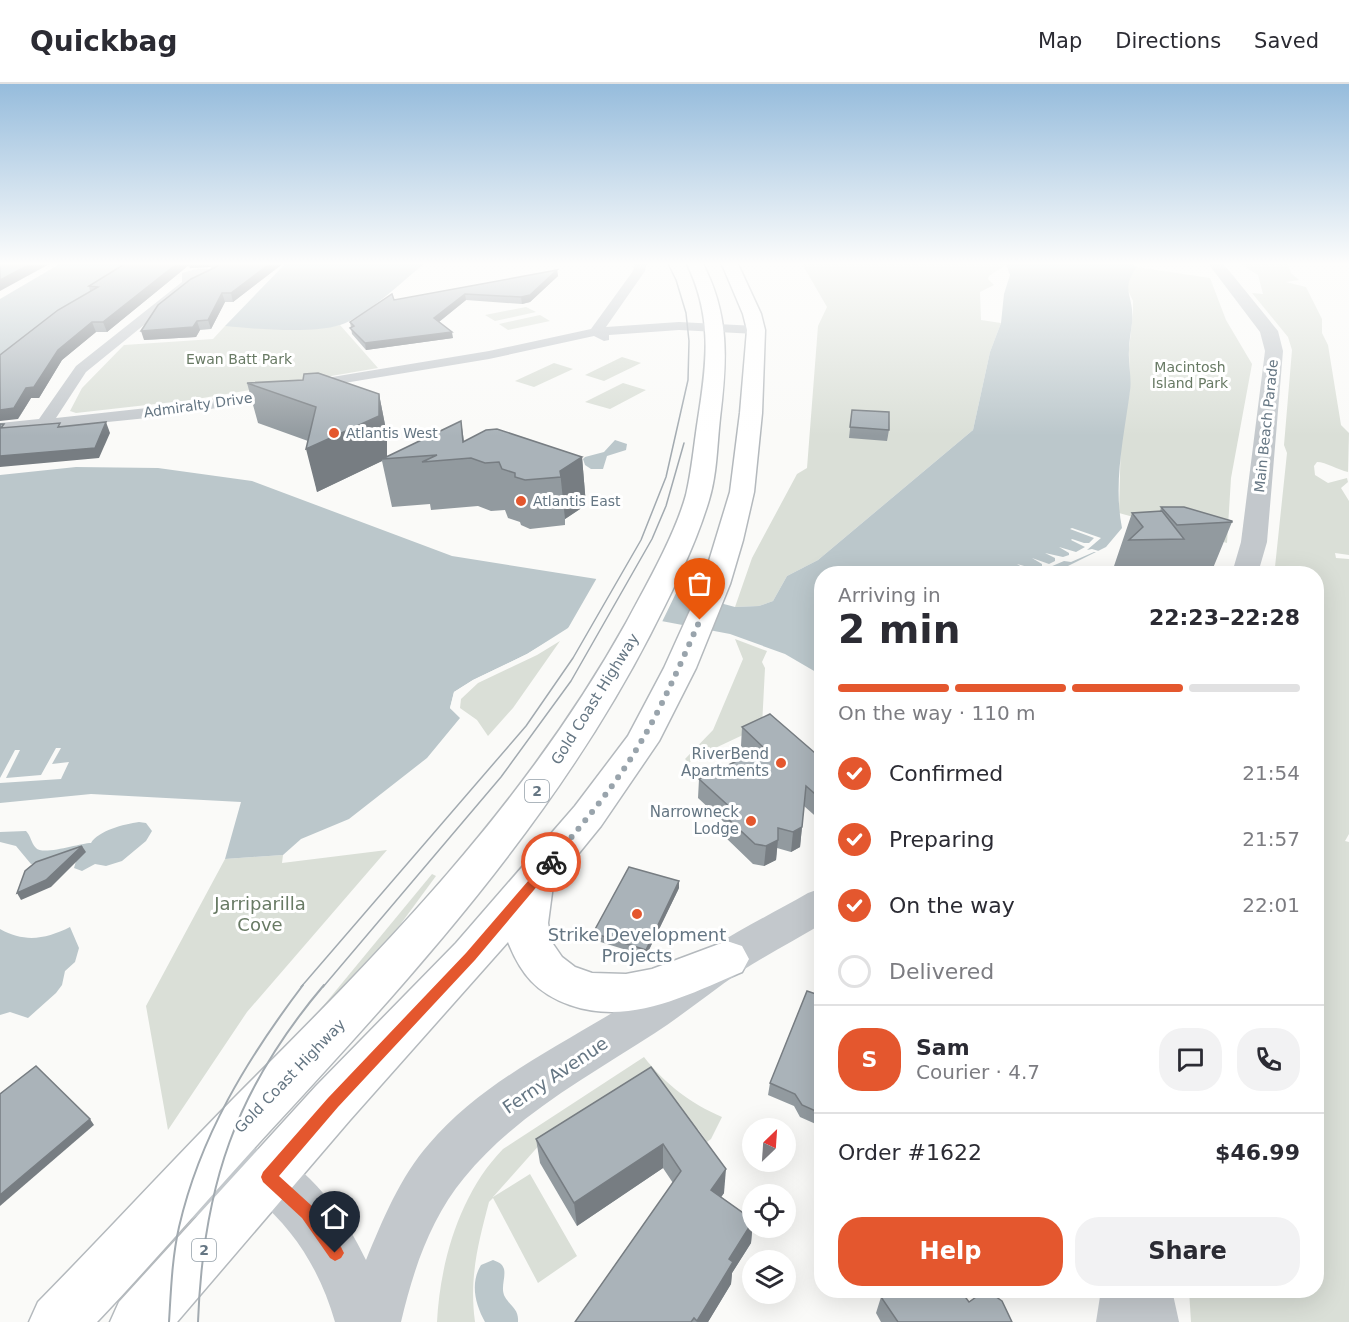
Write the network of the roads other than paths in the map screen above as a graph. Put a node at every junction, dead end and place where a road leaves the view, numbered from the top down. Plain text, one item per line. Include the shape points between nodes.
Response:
1 (142, 320) edge
2 (606, 320) edge
3 (613, 320) edge
4 (714, 320) edge
5 (753, 320) edge
6 (1260, 320) edge
7 (639, 327) junction
8 (756, 330) junction
9 (717, 331) junction
10 (600, 334) junction
11 (44, 424) junction
12 (0, 428) edge
13 (1247, 566) edge
14 (534, 882) junction
15 (814, 909) edge
16 (727, 959) junction
17 (269, 1177) junction
18 (166, 1209) junction
19 (1127, 1298) edge
20 (1153, 1298) edge
21 (58, 1322) edge
22 (139, 1322) edge
23 (363, 1322) edge
24 (373, 1322) edge
25 (1124, 1322) edge
26 (1158, 1322) edge

1 - 11 street via 81,369
2 - 10 street
3 - 7 street via 623,326
4 - 9 highway, Gold Coast Highway / 2
5 - 8 highway, 2
6 - 13 street, Main Beach Parade via 1269,331 1274,351 1254,542
7 - 9 street, Admiralty Drive
7 - 10 street, Admiralty Drive
8 - 9 street
8 - 14 highway, 2 via 751,423 742,492 716,584 680,668 642,741
9 - 10 street, Admiralty Drive
9 - 18 highway, Gold Coast Highway / 2 via 717,368 699,491 680,544 638,631 574,738 483,864 354,1010
10 - 11 street, Admiralty Drive via 245,399
11 - 12 street, Admiralty Drive
14 - 16 highway via 527,916 530,943 544,968 570,987 598,994 627,993 658,986
14 - 17 highway, 2
15 - 16 street, Ferny Avenue
16 - 24 street, Ferny Avenue via 514,1101 454,1152 412,1217
17 - 18 street via 254,1174 220,1180
17 - 22 highway, 2
17 - 23 street via 303,1208 328,1239 343,1266
18 - 21 highway, 2
19 - 25 street
20 - 26 street

